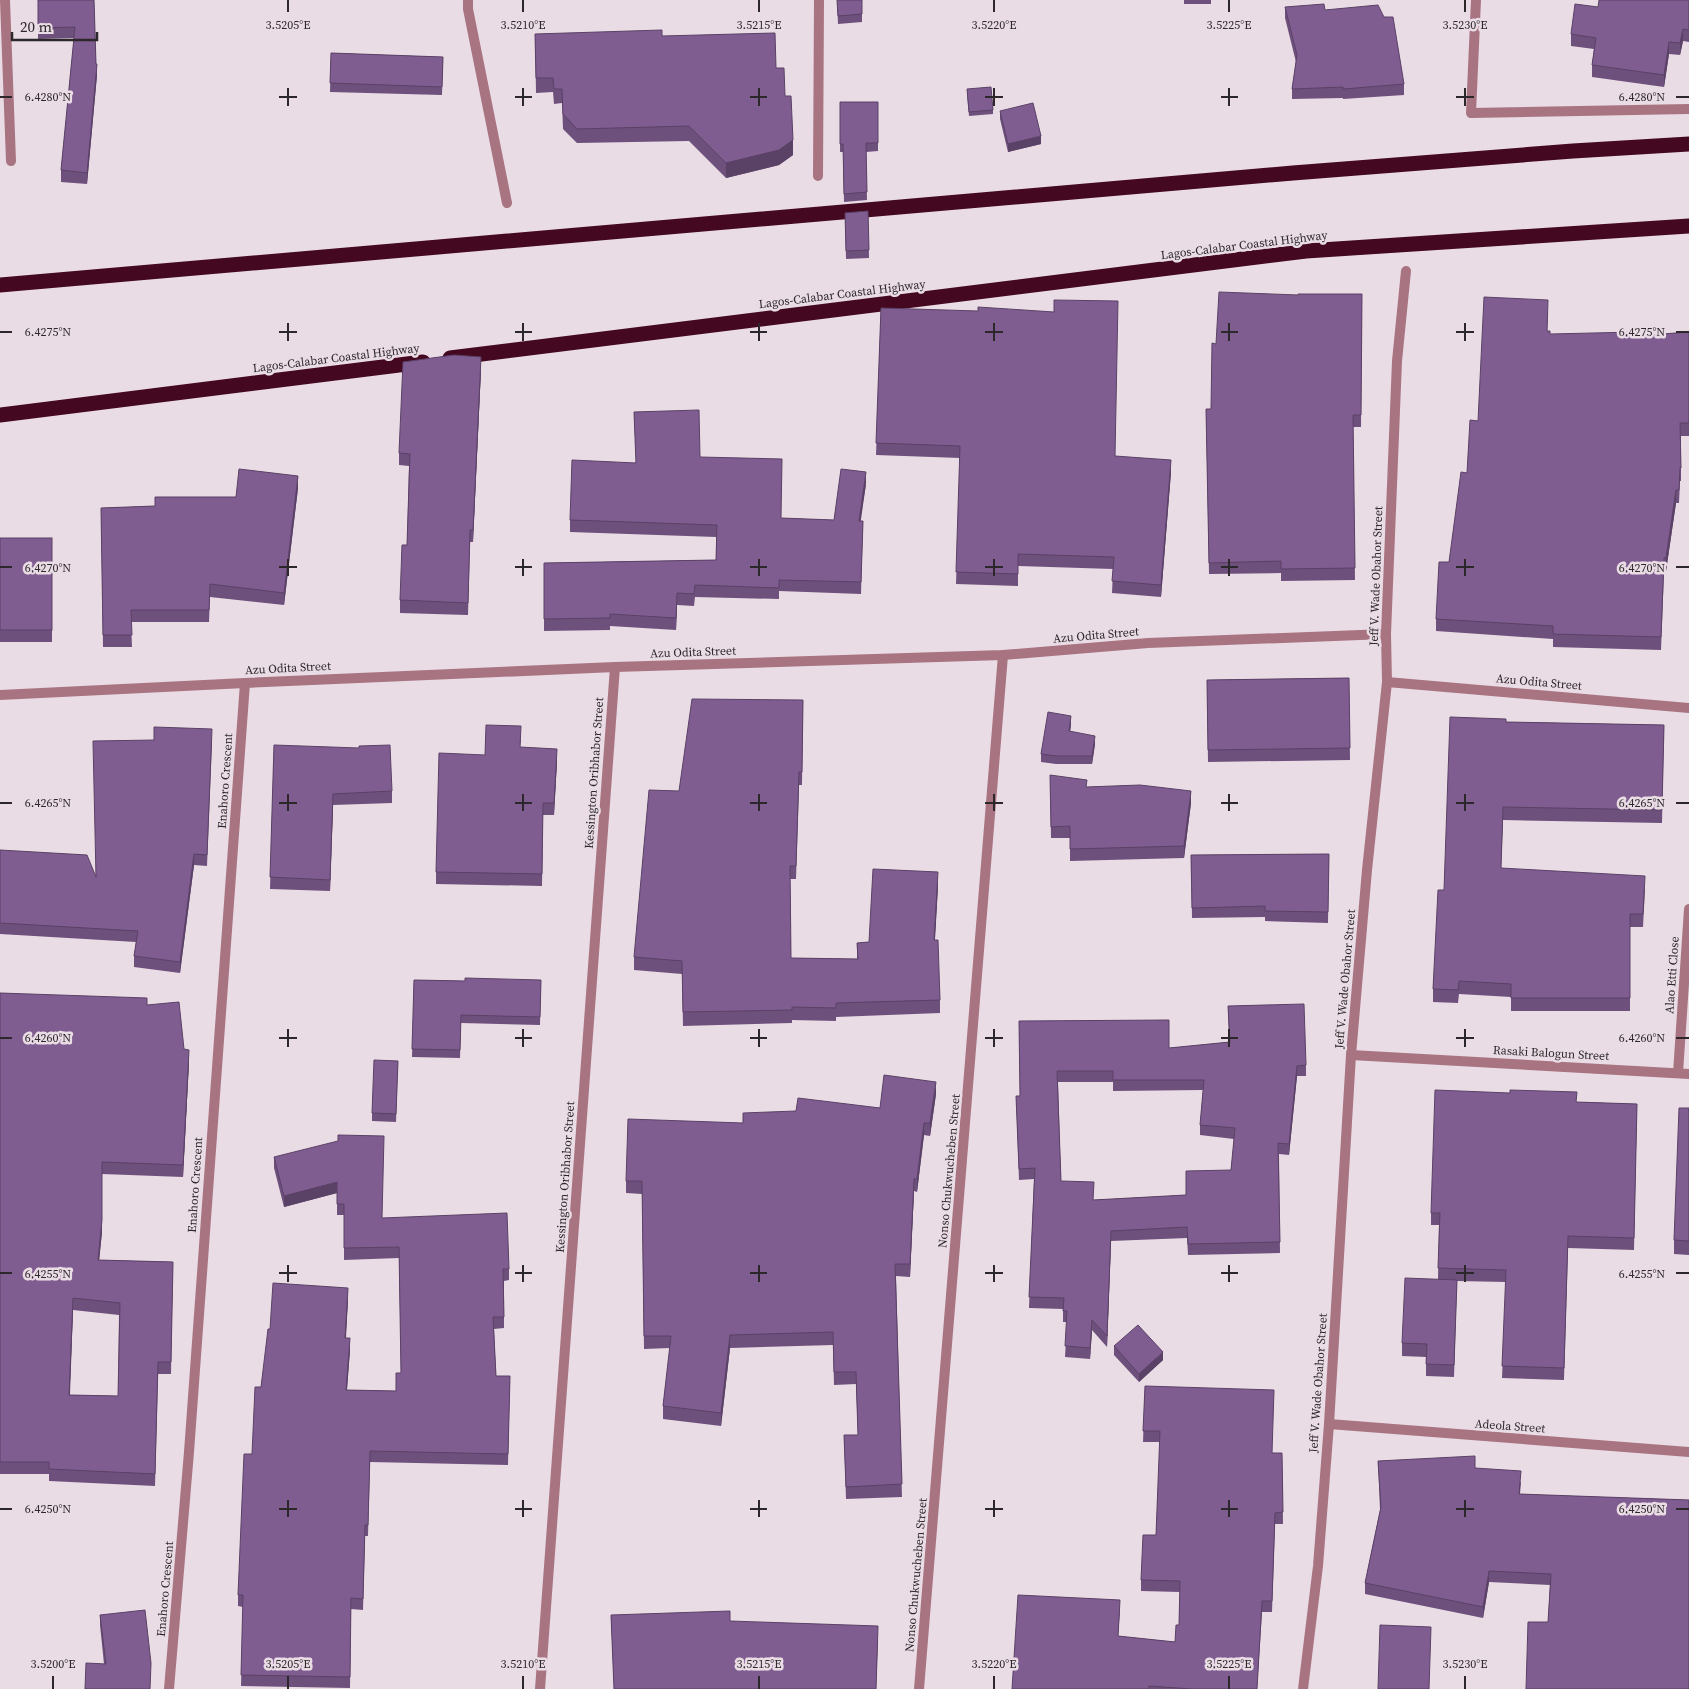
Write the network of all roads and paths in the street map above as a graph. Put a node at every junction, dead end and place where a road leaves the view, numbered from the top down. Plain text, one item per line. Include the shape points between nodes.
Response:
1 (5, 0) edge
2 (468, 0) edge
3 (819, 0) edge
4 (1476, 0) edge
5 (1689, 110) edge
6 (1689, 144) edge
7 (11, 161) dead end
8 (818, 176) dead end
9 (507, 203) dead end
10 (1689, 226) edge
11 (1406, 271) dead end
12 (0, 285) edge
13 (0, 415) edge
14 (1386, 634) junction
15 (1004, 655) junction
16 (615, 667) junction
17 (1387, 682) junction
18 (245, 683) junction
19 (0, 695) edge
20 (1689, 708) edge
21 (1689, 909) edge
22 (1351, 1055) junction
23 (1678, 1073) junction
24 (1689, 1074) edge
25 (1329, 1424) junction
26 (1689, 1452) edge
27 (169, 1689) edge
28 (540, 1689) edge
29 (919, 1689) edge
30 (1302, 1689) edge

1 - 7 street
2 - 9 street
3 - 8 street
4 - 5 street via 1471,113
6 - 12 highway via 1283,173
10 - 13 highway, Lagos-Calabar Coastal Highway via 1306,251
11 - 14 street, Jeff V. Wade Obahor Street via 1397,361
14 - 15 street, Azu Odita Street via 1148,643
14 - 17 street, Jeff V. Wade Obahor Street
15 - 16 street, Azu Odita Street
15 - 29 street, Nonso Chukwucheben Street
16 - 18 street, Azu Odita Street
16 - 28 street, Kessington Oribhabor Street
17 - 20 street, Azu Odita Street
17 - 22 street, Jeff V. Wade Obahor Street
18 - 19 street, Azu Odita Street
18 - 27 street, Enahoro Crescent
21 - 23 street, Alao Etti Close
22 - 23 street, Rasaki Balogun Street
22 - 25 street, Jeff V. Wade Obahor Street
23 - 24 street, Rasaki Balogun Street
25 - 26 street, Adeola Street
25 - 30 street, Jeff V. Wade Obahor Street via 1318,1566

